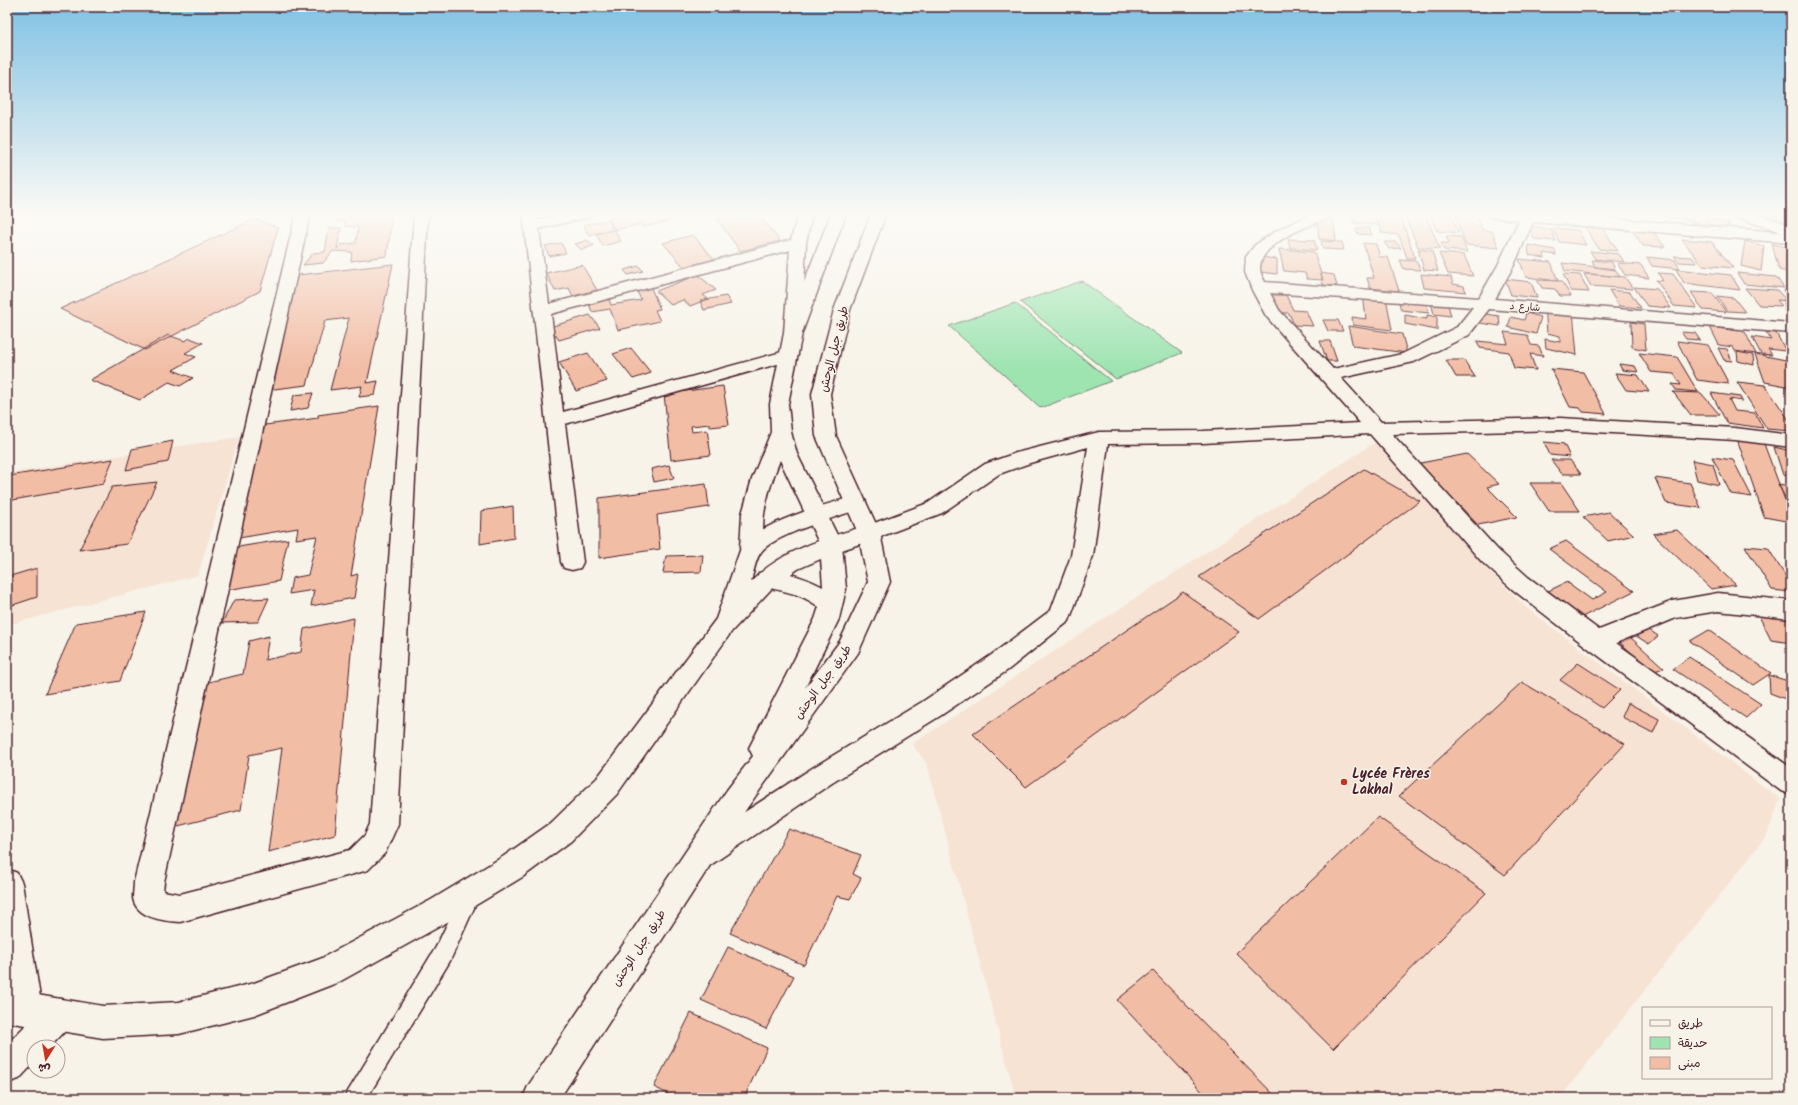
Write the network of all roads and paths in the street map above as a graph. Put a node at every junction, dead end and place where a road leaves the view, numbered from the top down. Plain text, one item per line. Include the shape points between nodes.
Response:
1 (291, 266) edge
2 (418, 266) edge
3 (536, 266) edge
4 (713, 266) edge
5 (797, 266) edge
6 (820, 266) edge
7 (859, 266) edge
8 (1252, 266) edge
9 (1506, 266) edge
10 (1259, 287) junction
11 (1483, 304) junction
12 (542, 311) junction
13 (1791, 328) edge
14 (794, 333) junction
15 (789, 355) junction
16 (1329, 375) junction
17 (555, 421) junction
18 (1376, 428) junction
19 (781, 432) junction
20 (1099, 438) junction
21 (1791, 440) edge
22 (856, 503) junction
23 (816, 516) junction
24 (869, 532) junction
25 (831, 545) junction
26 (751, 548) junction
27 (572, 562) dead end
28 (767, 579) junction
29 (831, 604) junction
30 (1791, 610) edge
31 (724, 625) junction
32 (1596, 641) junction
33 (1791, 783) edge
34 (737, 799) junction
35 (698, 858) junction
36 (7, 883) edge
37 (473, 891) junction
38 (16, 1008) edge
39 (59, 1015) junction
40 (7, 1067) edge
41 (355, 1098) edge
42 (540, 1098) edge

1 - 2 street via 149,882 148,898 160,906 180,908 358,861 375,844 384,824
3 - 12 street
4 - 12 street
5 - 14 street
6 - 14 street
7 - 22 street, طريق جبل الوحش via 842,310 822,394 826,436
8 - 10 street
9 - 11 street
10 - 11 street, شارع د
10 - 16 street via 1272,312
11 - 13 street, شارع د
11 - 16 street via 1463,331 1408,358
12 - 17 street
14 - 15 street
15 - 17 street
15 - 19 street via 779,404
16 - 18 street
17 - 27 street
18 - 20 street via 1203,437
18 - 21 street via 1560,424 1735,434
18 - 32 street via 1490,556 1520,583
19 - 23 street via 787,454
19 - 26 street via 762,479 753,514
20 - 24 street via 992,469 935,508
20 - 35 street via 1082,556 1061,615 981,676
22 - 23 street
22 - 24 street, طريق جبل الوحش
23 - 25 street
23 - 26 street via 769,535
24 - 25 street
24 - 34 street, طريق جبل الوحش via 879,582 850,646
25 - 28 street via 790,563
25 - 29 street via 835,589
26 - 31 street
28 - 29 street via 797,584 816,592
28 - 31 street
29 - 34 street via 827,619
30 - 32 street via 1718,602 1673,610
31 - 37 street via 607,786 561,832 514,866
32 - 33 street
34 - 35 street, طريق جبل الوحش
35 - 42 street, طريق جبل الوحش
36 - 38 street
37 - 39 street via 328,971 254,999 179,1018 103,1022
37 - 41 lane via 443,954
38 - 39 street
39 - 40 street

